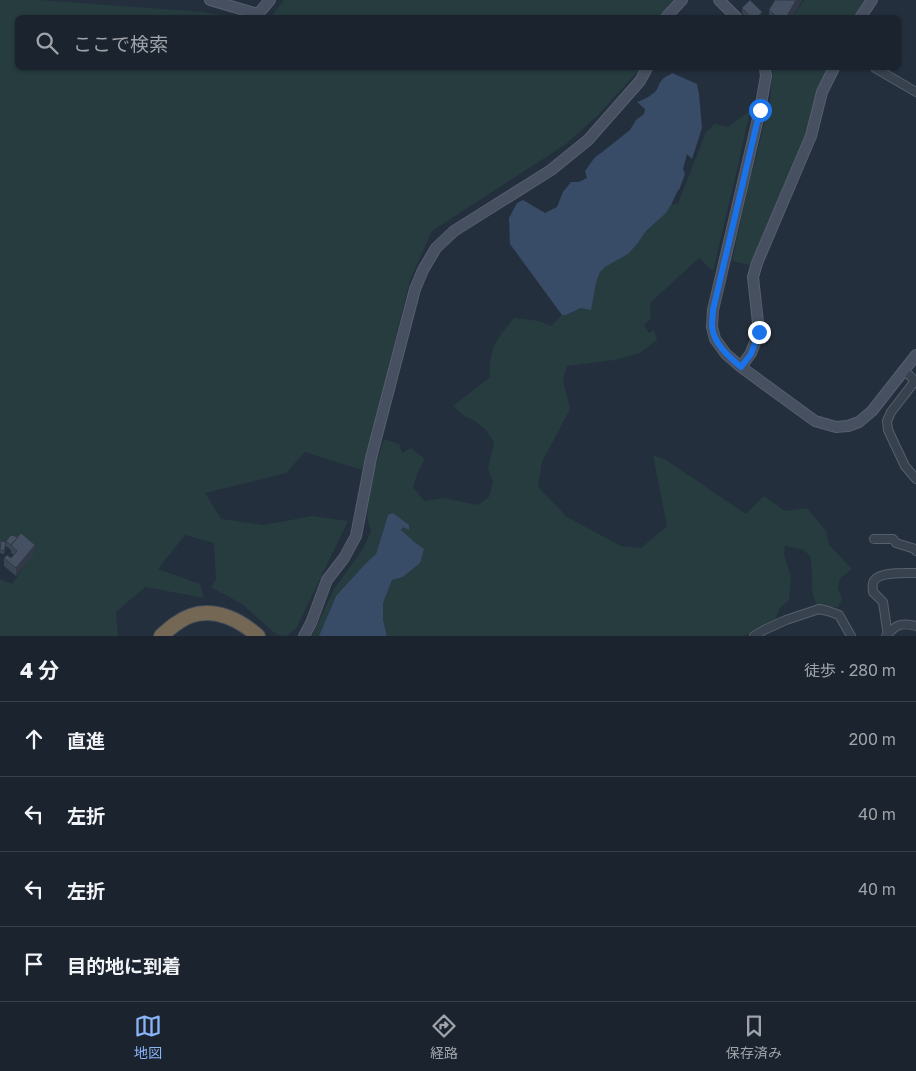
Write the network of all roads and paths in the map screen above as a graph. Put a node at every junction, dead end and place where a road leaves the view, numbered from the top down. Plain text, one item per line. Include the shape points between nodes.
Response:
1 (210, 0) edge
2 (270, 0) edge
3 (682, 0) edge
4 (719, 0) edge
5 (872, 0) edge
6 (668, 15) edge
7 (734, 15) edge
8 (862, 15) edge
9 (646, 70) edge
10 (766, 70) edge
11 (833, 70) edge
12 (878, 70) edge
13 (916, 92) edge
14 (916, 355) edge
15 (741, 367) junction
16 (904, 370) junction
17 (916, 479) edge
18 (874, 539) dead end
19 (916, 551) edge
20 (916, 573) edge
21 (916, 626) edge
22 (255, 634) edge
23 (161, 636) edge
24 (304, 636) edge
25 (754, 636) edge
26 (851, 636) edge
27 (887, 636) edge

1 - 2 street via 258,14
3 - 6 street
4 - 7 street
5 - 8 street
9 - 24 street via 588,140 551,170 454,232 436,248 415,288 371,458 356,536 328,580
10 - 15 street via 760,110 713,310 712,327 716,339 726,354
11 - 15 street via 822,92 811,136 757,263 753,277 759,332 751,354
12 - 13 street
14 - 16 street
15 - 16 street via 815,421 836,427 859,422 872,411
16 - 17 street via 914,381 887,421 904,466
18 - 19 street via 893,539
20 - 27 street via 882,575 873,583 873,592 883,602
21 - 27 street via 894,627
22 - 23 highway via 228,617 201,613 179,621
25 - 26 street via 786,620 819,609 839,615

